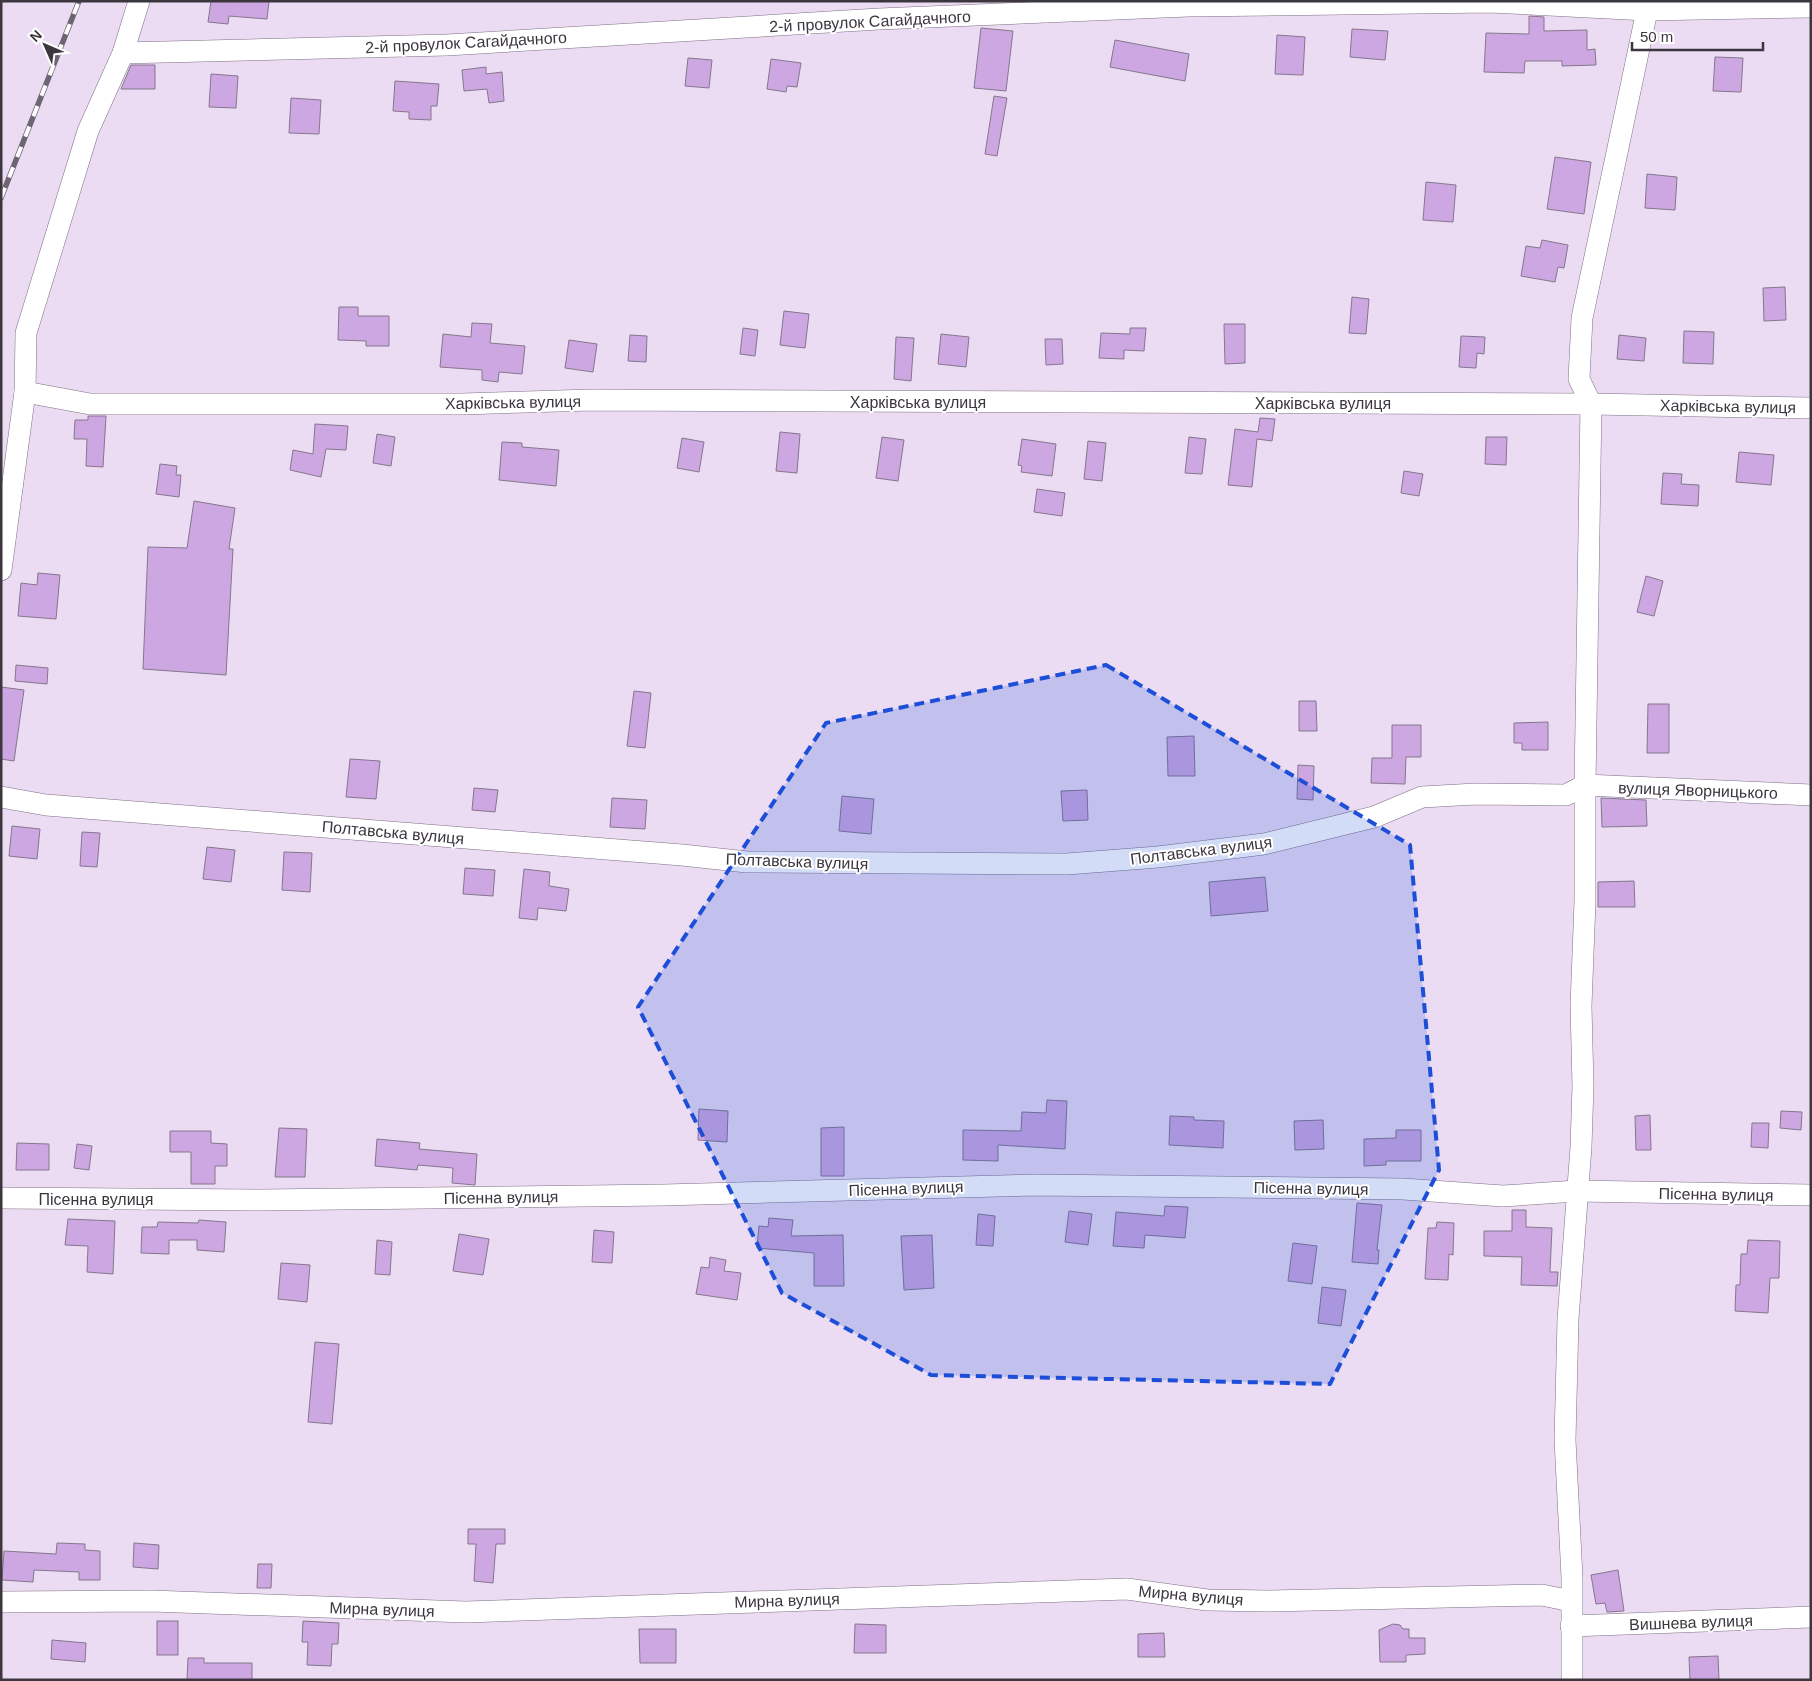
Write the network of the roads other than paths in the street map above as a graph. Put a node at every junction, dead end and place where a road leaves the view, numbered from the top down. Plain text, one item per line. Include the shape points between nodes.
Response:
1 (139, 1) edge
2 (1648, 5) edge
3 (1811, 7) edge
4 (123, 53) junction
5 (26, 392) junction
6 (1591, 404) junction
7 (1811, 408) edge
8 (1, 570) edge
9 (1585, 785) junction
10 (1811, 795) edge
11 (1, 797) edge
12 (1577, 1191) junction
13 (1811, 1195) edge
14 (1, 1198) edge
15 (1571, 1601) junction
16 (1, 1602) edge
17 (1811, 1617) edge
18 (1571, 1626) junction
19 (1572, 1680) edge

1 - 4 street
2 - 3 street, 2-й провулок Сагайдачного
2 - 4 street, 2-й провулок Сагайдачного via 1490,2 1188,6 879,19 447,45
2 - 6 street via 1582,318 1579,379
4 - 5 street via 88,131 26,333
5 - 6 street, Харківська вулиця via 90,404 462,404 592,400
5 - 8 street
6 - 7 street, Харківська вулиця
6 - 9 street
9 - 10 street, вулиця Яворницького
9 - 11 street, Полтавська вулиця via 1566,795 1422,797 1365,819 1264,844 1067,864 747,862 46,805
9 - 12 street via 1586,901 1581,1006 1583,1086
12 - 13 street, Пісенна вулиця
12 - 14 street, Пісенна вулиця via 1503,1196 1403,1189 1035,1184 261,1200
12 - 15 street via 1568,1319 1565,1440
15 - 16 street, Мирна вулиця via 1542,1595 1216,1600 1128,1589 466,1612 151,1601
15 - 18 street
17 - 18 street, Вишнева вулиця
18 - 19 street

